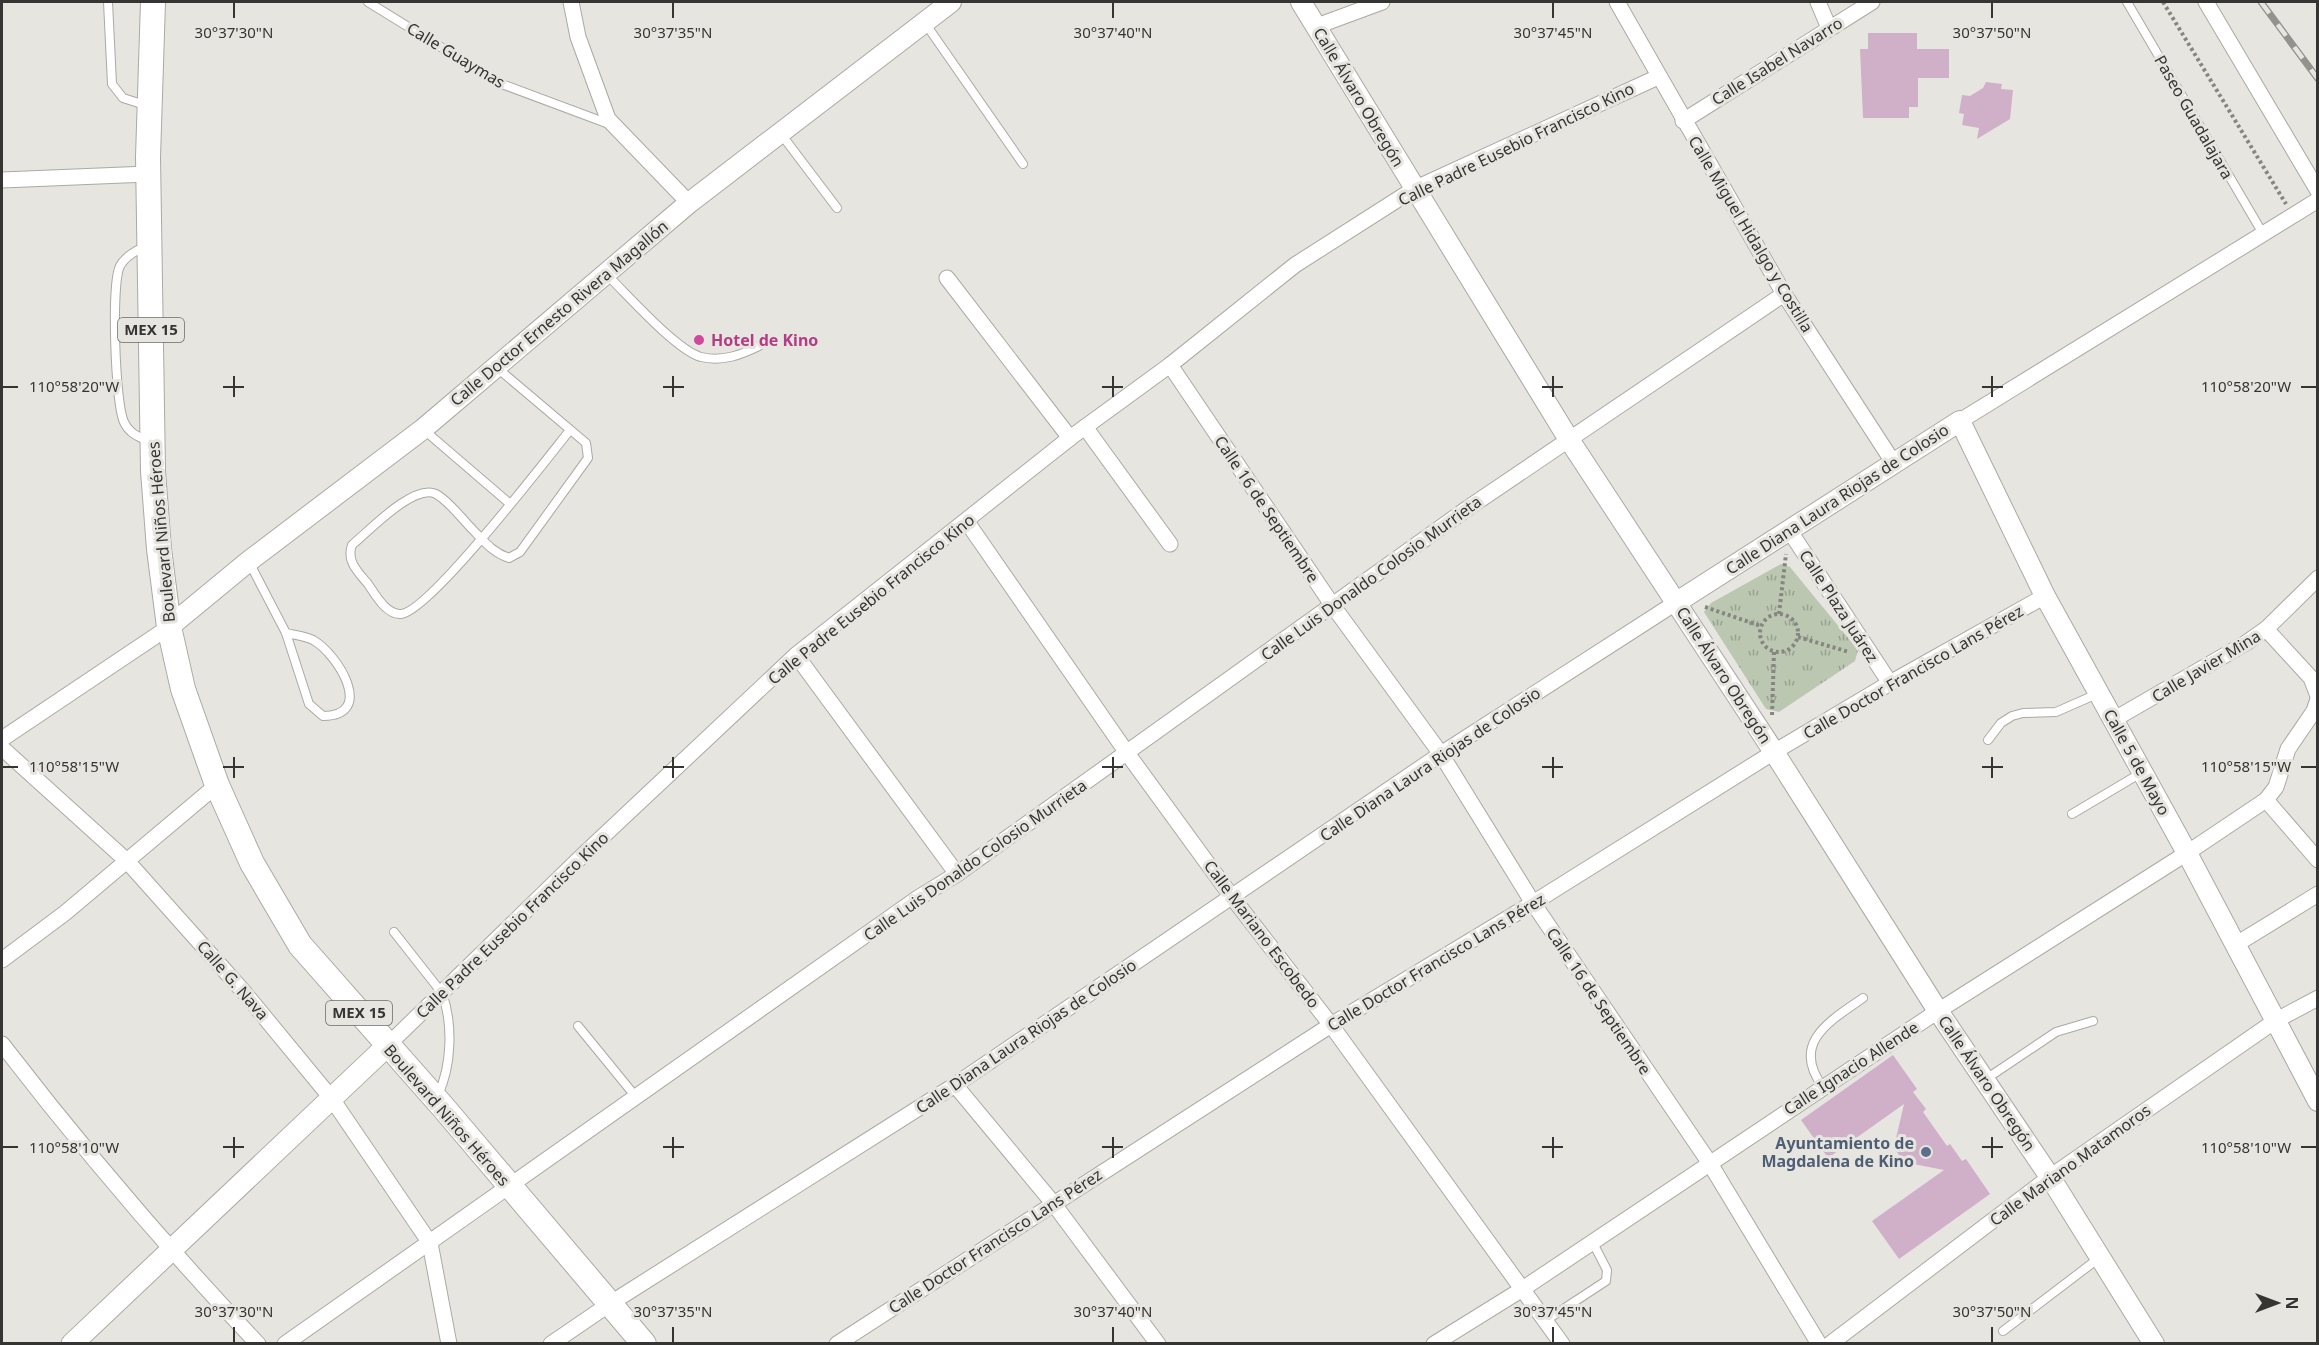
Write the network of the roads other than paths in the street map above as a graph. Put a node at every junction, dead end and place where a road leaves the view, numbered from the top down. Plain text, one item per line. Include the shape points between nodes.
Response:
1 (108, 2) edge
2 (145, 2) edge
3 (153, 2) edge
4 (368, 2) edge
5 (572, 2) edge
6 (951, 2) edge
7 (1301, 2) edge
8 (1382, 2) edge
9 (1617, 2) edge
10 (1818, 2) edge
11 (1872, 2) edge
12 (2127, 2) edge
13 (2206, 2) edge
14 (924, 22) junction
15 (1317, 26) junction
16 (1828, 28) junction
17 (150, 33) junction
18 (1658, 77) junction
19 (149, 106) junction
20 (1683, 120) junction
21 (615, 127) junction
22 (780, 133) junction
23 (1023, 164) dead end
24 (148, 174) junction
25 (2, 180) edge
26 (1414, 189) junction
27 (2318, 191) edge
28 (2318, 200) edge
29 (689, 203) junction
30 (837, 208) dead end
31 (2262, 232) junction
32 (150, 245) junction
33 (604, 272) junction
34 (947, 278) dead end
35 (1784, 294) junction
36 (759, 346) dead end
37 (1170, 365) junction
38 (495, 366) junction
39 (1960, 421) junction
40 (1084, 427) junction
41 (423, 429) junction
42 (570, 430) junction
43 (1070, 438) junction
44 (1568, 438) junction
45 (153, 443) junction
46 (1893, 462) junction
47 (509, 503) junction
48 (967, 522) junction
49 (1789, 530) junction
50 (482, 539) junction
51 (1170, 543) dead end
52 (249, 561) junction
53 (2318, 578) edge
54 (2045, 596) junction
55 (1677, 602) junction
56 (1333, 606) junction
57 (169, 627) junction
58 (2266, 629) junction
59 (285, 633) junction
60 (796, 655) junction
61 (1890, 683) junction
62 (2099, 694) junction
63 (2318, 697) edge
64 (2113, 720) junction
65 (2, 739) edge
66 (1988, 740) dead end
67 (2, 748) edge
68 (1774, 752) junction
69 (1127, 753) junction
70 (1441, 754) junction
71 (2142, 772) junction
72 (217, 785) junction
73 (2266, 800) junction
74 (2072, 814) dead end
75 (2187, 853) junction
76 (2318, 860) edge
77 (127, 861) junction
78 (957, 874) junction
79 (2318, 894) edge
80 (1232, 897) junction
81 (1533, 903) junction
82 (394, 932) dead end
83 (2235, 945) junction
84 (2, 960) edge
85 (442, 993) junction
86 (1863, 998) dead end
87 (2318, 998) edge
88 (1938, 1011) junction
89 (2093, 1021) dead end
90 (2275, 1021) junction
91 (1331, 1025) junction
92 (578, 1026) dead end
93 (2, 1044) edge
94 (388, 1045) junction
95 (1985, 1080) junction
96 (955, 1085) junction
97 (1822, 1087) junction
98 (636, 1097) junction
99 (332, 1099) junction
100 (436, 1099) junction
101 (2318, 1101) edge
102 (1708, 1162) junction
103 (2050, 1177) junction
104 (509, 1187) junction
105 (1053, 1203) junction
106 (1592, 1241) junction
107 (430, 1243) junction
108 (171, 1252) junction
109 (2100, 1257) junction
110 (1521, 1290) junction
111 (611, 1303) junction
112 (1545, 1321) junction
113 (2003, 1331) dead end
114 (72, 1344) edge
115 (258, 1344) edge
116 (285, 1344) edge
117 (449, 1344) edge
118 (551, 1344) edge
119 (644, 1344) edge
120 (837, 1344) edge
121 (1158, 1344) edge
122 (1434, 1344) edge
123 (1562, 1344) edge
124 (1819, 1344) edge
125 (1830, 1344) edge
126 (2154, 1344) edge

1 - 19 lane via 112,84 123,98
2 - 17 main road, Boulevard Niños Héroes / MEX 15
3 - 17 main road, Boulevard Niños Héroes / MEX 15
4 - 21 lane, Calle Guaymas via 499,83
5 - 21 street via 586,62 608,119
6 - 14 street, Calle Doctor Ernesto Rivera Magallón
7 - 15 street, Calle Álvaro Obregón
8 - 15 street
9 - 18 street, Calle Miguel Hidalgo y Costilla
10 - 16 street
11 - 16 street, Calle Isabel Navarro
12 - 31 lane, Paseo Guadalajara
13 - 27 street
14 - 22 street, Calle Doctor Ernesto Rivera Magallón
14 - 23 lane
15 - 26 street, Calle Álvaro Obregón
16 - 20 street, Calle Isabel Navarro
17 - 19 main road, Boulevard Niños Héroes / MEX 15
18 - 20 street, Calle Miguel Hidalgo y Costilla
18 - 26 street, Calle Padre Eusebio Francisco Kino
19 - 24 main road, Boulevard Niños Héroes / MEX 15
20 - 35 street, Calle Miguel Hidalgo y Costilla
21 - 29 street
22 - 29 street, Calle Doctor Ernesto Rivera Magallón
22 - 30 lane
24 - 25 street
24 - 32 main road, Boulevard Niños Héroes / MEX 15
26 - 37 street, Calle Padre Eusebio Francisco Kino via 1295,265
26 - 44 street, Calle Álvaro Obregón
28 - 31 street, Calle Diana Laura Riojas de Colosio
29 - 33 street, Calle Doctor Ernesto Rivera Magallón
31 - 39 street, Calle Diana Laura Riojas de Colosio
32 - 45 main road, Boulevard Niños Héroes / MEX 15
32 - 45 lane via 137,250 120,267 116,283 117,366 118,401 125,425 134,435
33 - 36 lane via 678,342 701,357 736,357
33 - 38 street, Calle Doctor Ernesto Rivera Magallón
34 - 43 street
35 - 44 street, Calle Luis Donaldo Colosio Murrieta
35 - 46 street, Calle Miguel Hidalgo y Costilla
37 - 40 street, Calle Padre Eusebio Francisco Kino
37 - 56 street, Calle 16 de Septiembre
38 - 41 street, Calle Doctor Ernesto Rivera Magallón
38 - 42 lane
39 - 46 street, Calle Diana Laura Riojas de Colosio
39 - 54 street, Calle 5 de Mayo
40 - 43 street, Calle Padre Eusebio Francisco Kino
40 - 51 street
41 - 47 lane
41 - 52 street, Calle Doctor Ernesto Rivera Magallón
42 - 47 lane
42 - 50 lane via 586,443 588,458 520,552 509,558 494,553
43 - 48 street, Calle Padre Eusebio Francisco Kino
44 - 55 street, Calle Álvaro Obregón
44 - 56 street, Calle Luis Donaldo Colosio Murrieta
45 - 57 main road, Boulevard Niños Héroes / MEX 15 via 159,549
46 - 49 street, Calle Diana Laura Riojas de Colosio
47 - 50 lane
48 - 60 street, Calle Padre Eusebio Francisco Kino
48 - 69 street, Calle Mariano Escobedo
49 - 55 street, Calle Diana Laura Riojas de Colosio
49 - 61 street, Calle Plaza Juárez
50 - 50 lane via 437,495 426,491 409,498 352,545 349,554 354,568 389,611 401,614 419,606
52 - 57 street, Calle Doctor Ernesto Rivera Magallón
52 - 59 lane
53 - 58 street, Calle Javier Mina
54 - 61 street, Calle Doctor Francisco Lans Pérez
54 - 62 street, Calle 5 de Mayo
55 - 68 street, Calle Álvaro Obregón
55 - 70 street, Calle Diana Laura Riojas de Colosio
56 - 69 street, Calle Luis Donaldo Colosio Murrieta
56 - 70 street, Calle 16 de Septiembre
57 - 65 street
57 - 72 main road, Boulevard Niños Héroes / MEX 15 via 183,689
58 - 63 street, Calle Ignacio Allende via 2311,678
58 - 64 street, Calle Javier Mina
59 - 59 lane via 309,704 323,716 346,710 348,685 335,659 311,639
60 - 78 street
60 - 85 street, Calle Padre Eusebio Francisco Kino
61 - 68 street, Calle Doctor Francisco Lans Pérez
62 - 64 street, Calle 5 de Mayo
62 - 66 lane via 2056,712 2012,716
63 - 73 street, Calle Ignacio Allende via 2314,711 2288,749 2276,787
64 - 71 street, Calle 5 de Mayo
67 - 77 street, Calle G. Nava
68 - 81 street, Calle Doctor Francisco Lans Pérez
68 - 88 street, Calle Álvaro Obregón
69 - 78 street, Calle Luis Donaldo Colosio Murrieta
69 - 80 street, Calle Mariano Escobedo
70 - 80 street, Calle Diana Laura Riojas de Colosio
70 - 81 street, Calle 16 de Septiembre
71 - 74 lane
71 - 75 street, Calle 5 de Mayo
72 - 77 street
72 - 94 main road, Boulevard Niños Héroes / MEX 15 via 252,863 300,945
73 - 75 street, Calle Ignacio Allende
73 - 76 street
75 - 83 street, Calle 5 de Mayo
75 - 88 street, Calle Ignacio Allende
77 - 84 street
77 - 99 street, Calle G. Nava via 243,991
78 - 98 street, Calle Luis Donaldo Colosio Murrieta
79 - 83 street
80 - 91 street, Calle Mariano Escobedo
80 - 96 street, Calle Diana Laura Riojas de Colosio
81 - 91 street, Calle Doctor Francisco Lans Pérez
81 - 102 street, Calle 16 de Septiembre
82 - 85 lane
83 - 90 street, Calle 5 de Mayo
85 - 94 street, Calle Padre Eusebio Francisco Kino
85 - 100 lane via 449,1035 444,1083
86 - 97 lane via 1831,1020 1811,1045 1810,1061
87 - 90 street, Calle Mariano Matamoros
88 - 95 street, Calle Álvaro Obregón
88 - 97 street, Calle Ignacio Allende
89 - 95 lane via 2056,1032
90 - 101 street, Calle 5 de Mayo
90 - 103 street, Calle Mariano Matamoros
91 - 105 street, Calle Doctor Francisco Lans Pérez
91 - 110 street, Calle Mariano Escobedo
92 - 98 lane
93 - 108 street
94 - 99 main road, Calle Padre Eusebio Francisco Kino
94 - 100 main road, Boulevard Niños Héroes / MEX 15
95 - 103 street, Calle Álvaro Obregón
96 - 105 street
96 - 111 street, Calle Diana Laura Riojas de Colosio
97 - 102 street, Calle Ignacio Allende
98 - 104 street, Calle Luis Donaldo Colosio Murrieta
99 - 107 street, Calle G. Nava
99 - 108 main road, Calle Padre Eusebio Francisco Kino
100 - 104 main road, Boulevard Niños Héroes / MEX 15
102 - 106 street, Calle Ignacio Allende
102 - 124 street, Calle 16 de Septiembre
103 - 109 street, Calle Álvaro Obregón
103 - 125 street, Calle Mariano Matamoros
104 - 107 street, Calle Luis Donaldo Colosio Murrieta
104 - 111 main road, Boulevard Niños Héroes / MEX 15
105 - 120 street, Calle Doctor Francisco Lans Pérez
105 - 121 street
106 - 110 street, Calle Ignacio Allende
106 - 112 lane via 1607,1270 1606,1281
107 - 116 street, Calle Luis Donaldo Colosio Murrieta
107 - 117 street
108 - 114 main road, Calle Padre Eusebio Francisco Kino
108 - 115 street
109 - 113 lane
109 - 126 street, Calle Álvaro Obregón
110 - 112 street, Calle Mariano Escobedo
110 - 122 street, Calle Ignacio Allende
111 - 118 street, Calle Diana Laura Riojas de Colosio
111 - 119 main road, Boulevard Niños Héroes / MEX 15
112 - 123 street, Calle Mariano Escobedo

